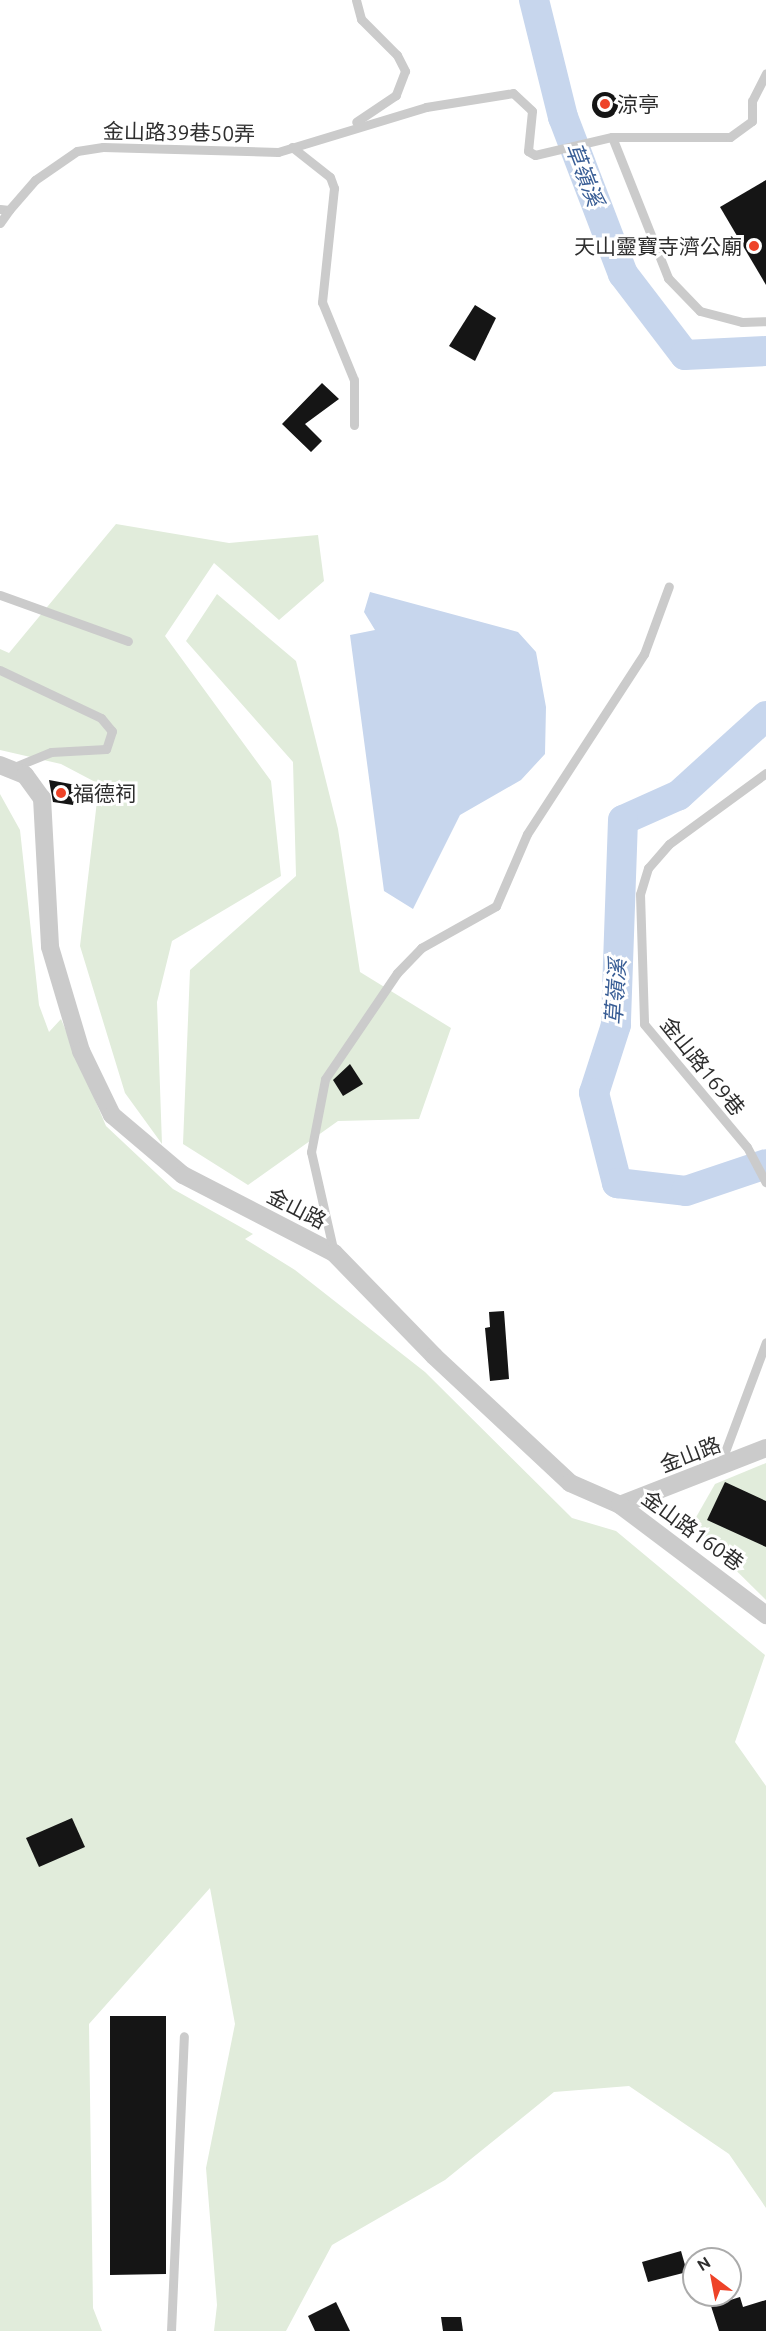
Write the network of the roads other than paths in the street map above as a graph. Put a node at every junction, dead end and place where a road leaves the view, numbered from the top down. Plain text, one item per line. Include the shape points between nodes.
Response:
1 (356, 0) edge
2 (766, 73) edge
3 (341, 131) junction
4 (612, 137) junction
5 (292, 147) junction
6 (4, 210) edge
7 (0, 223) edge
8 (766, 321) edge
9 (354, 425) dead end
10 (669, 586) dead end
11 (0, 595) edge
12 (128, 641) dead end
13 (0, 670) edge
14 (6, 766) edge
15 (766, 773) edge
16 (766, 1182) edge
17 (334, 1253) junction
18 (766, 1342) edge
19 (766, 1448) edge
20 (719, 1467) junction
21 (620, 1505) junction
22 (766, 1615) edge
23 (184, 2036) dead end
24 (171, 2331) edge

1 - 3 lane, 金山路39巷50弄 via 361,19 397,55 405,71 403,85 381,109
2 - 4 lane via 752,101 752,121 730,137
3 - 4 lane, 金山路39巷50弄 via 426,107 513,93 532,111 528,151 544,154
3 - 5 lane, 金山路39巷50弄
4 - 8 lane via 668,278 700,311 742,322
5 - 6 lane, 金山路39巷50弄 via 278,152 103,147 77,151 35,180
5 - 9 lane via 330,177 334,188 322,302 354,380
6 - 7 lane, 金山路39巷50弄
10 - 17 lane via 644,654 527,834 496,906 421,948 397,973 325,1079 311,1152
11 - 12 lane
13 - 14 lane via 101,718 112,731 106,749 51,752
14 - 17 street, 金山路 via 36,784 42,798 50,946 81,1051 112,1116 183,1175
15 - 16 lane, 金山路169巷 via 669,844 648,868 640,894 644,1024 747,1147
17 - 21 street, 金山路 via 434,1356 570,1483
18 - 20 lane
19 - 20 street, 金山路
20 - 21 street, 金山路
21 - 22 street, 金山路160巷
23 - 24 lane

